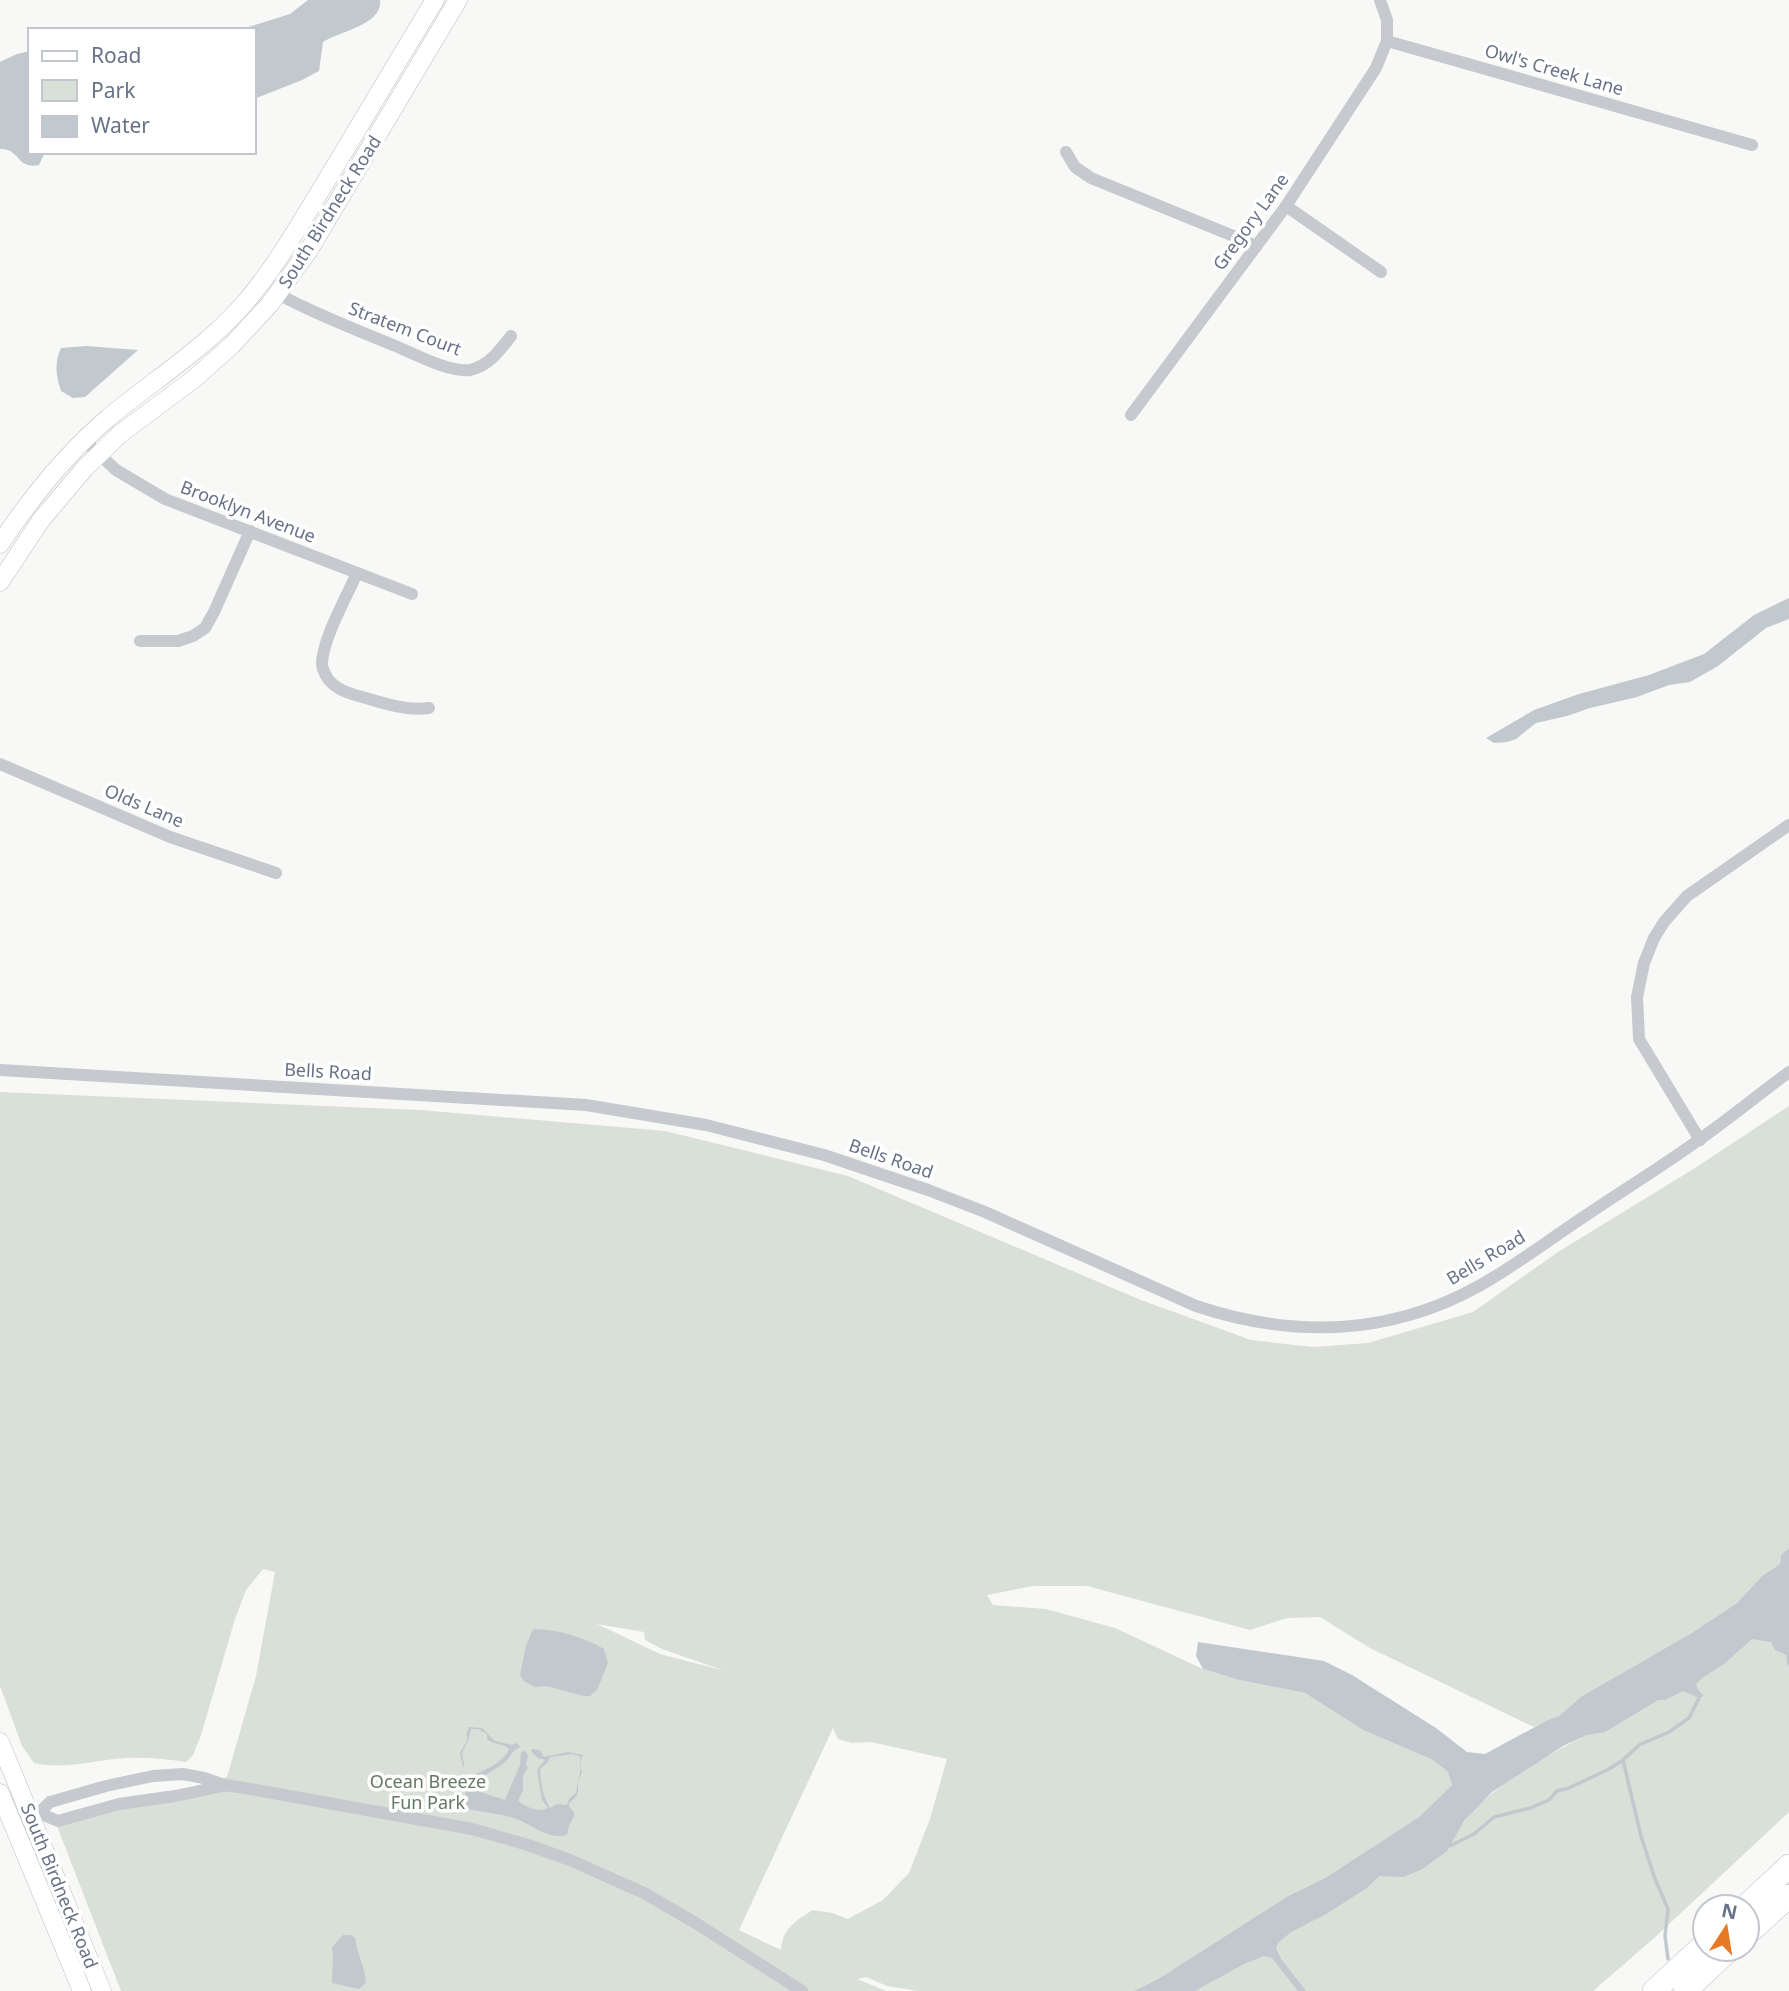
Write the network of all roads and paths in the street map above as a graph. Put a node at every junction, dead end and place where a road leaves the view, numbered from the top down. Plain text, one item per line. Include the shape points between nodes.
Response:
1 (435, 0) edge
2 (458, 0) edge
3 (1380, 0) edge
4 (1387, 41) junction
5 (1752, 145) dead end
6 (1066, 152) dead end
7 (1286, 206) junction
8 (1256, 247) junction
9 (1381, 272) dead end
10 (278, 294) junction
11 (511, 336) dead end
12 (1131, 415) dead end
13 (84, 440) junction
14 (100, 453) junction
15 (250, 531) junction
16 (0, 544) edge
17 (357, 573) junction
18 (0, 582) edge
19 (412, 594) dead end
20 (140, 641) dead end
21 (429, 708) dead end
22 (0, 764) edge
23 (1789, 825) edge
24 (276, 873) dead end
25 (0, 1070) edge
26 (1789, 1072) edge
27 (1700, 1140) junction
28 (0, 1742) edge
29 (224, 1785) junction
30 (0, 1793) edge
31 (35, 1814) junction
32 (12, 1822) junction
33 (1789, 1866) edge
34 (1760, 1893) edge
35 (1789, 1896) edge
36 (1761, 1921) edge
37 (1691, 1957) edge
38 (1715, 1963) edge
39 (82, 1991) edge
40 (102, 1991) edge
41 (802, 1991) edge
42 (1654, 1991) edge
43 (1685, 1991) edge

1 - 13 main road, South Birdneck Road via 260,285 203,344
2 - 10 main road, South Birdneck Road
3 - 4 street via 1387,20
4 - 5 street, Owl's Creek Lane
4 - 7 street, Gregory Lane via 1376,68
6 - 8 street via 1075,167 1091,178
7 - 8 street, Gregory Lane
7 - 9 street
8 - 12 street, Gregory Lane
10 - 11 street, Stratem Court via 461,370 484,365
10 - 14 main road, South Birdneck Road via 232,345
13 - 14 street, Brooklyn Avenue
13 - 16 main road, South Birdneck Road
14 - 15 street, Brooklyn Avenue via 116,470 165,499
14 - 18 main road, South Birdneck Road via 41,520
15 - 17 street, Brooklyn Avenue
15 - 20 street via 205,628 178,641
17 - 19 street, Brooklyn Avenue
17 - 21 street via 325,648 322,667 327,677 344,691 382,703
22 - 24 street, Olds Lane via 170,837
23 - 27 street via 1687,896 1664,922 1644,963 1637,997 1640,1039
25 - 27 street, Bells Road via 586,1105 706,1125 824,1155 928,1190 1196,1306 1301,1328 1391,1320 1461,1295
26 - 27 street, Bells Road
28 - 31 main road, South Birdneck Road
29 - 31 street via 119,1804 58,1821
29 - 31 street via 183,1774 153,1776 50,1802
29 - 41 street via 452,1825 528,1845 644,1893
30 - 32 main road, South Birdneck Road
31 - 32 street
31 - 40 main road, South Birdneck Road
32 - 39 main road, South Birdneck Road
33 - 34 highway
35 - 36 highway
37 - 42 highway
38 - 43 highway

